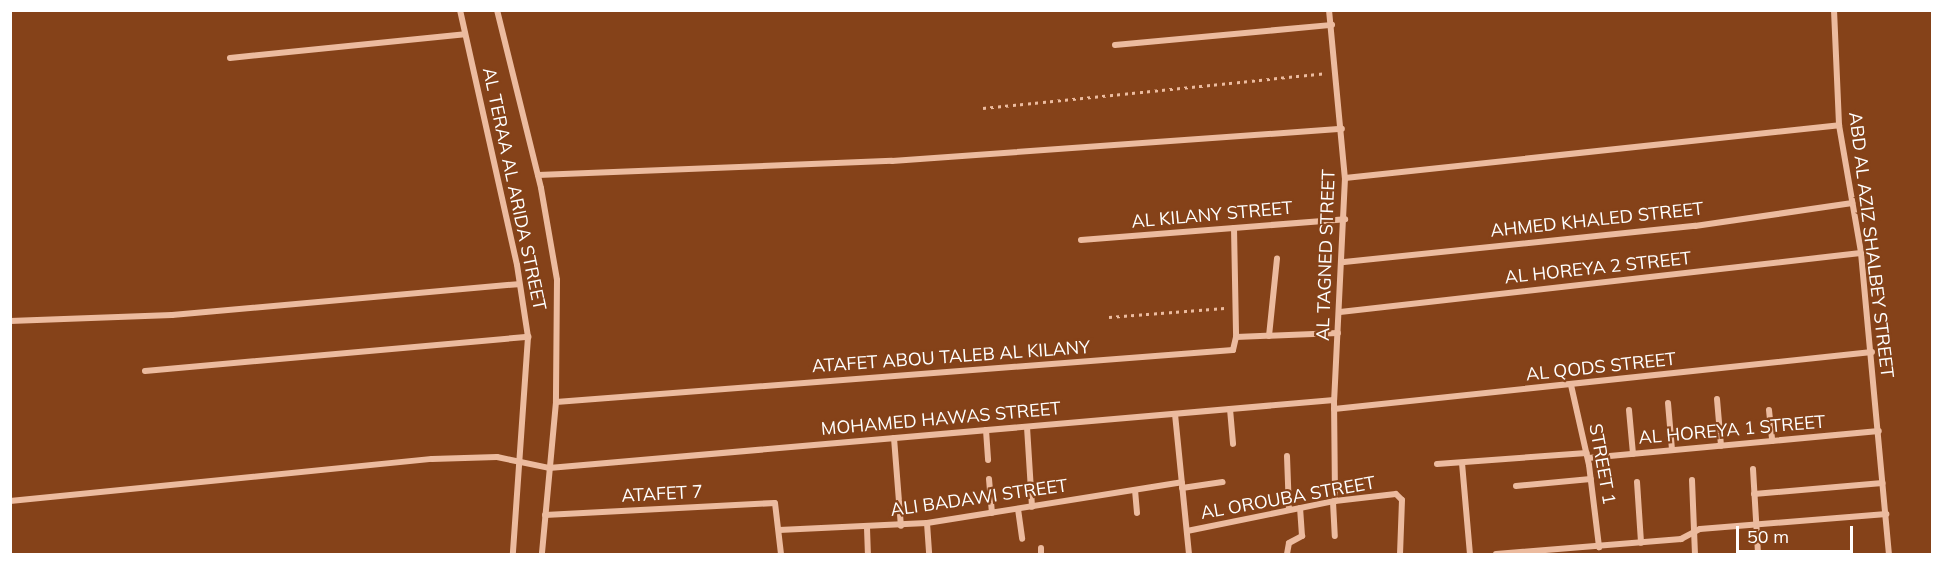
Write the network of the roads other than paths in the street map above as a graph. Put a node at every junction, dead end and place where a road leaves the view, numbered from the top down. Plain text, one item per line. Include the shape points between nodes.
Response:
1 (460, 10) edge
2 (497, 10) edge
3 (1329, 10) edge
4 (1834, 10) edge
5 (1332, 25) junction
6 (465, 34) junction
7 (1115, 45) dead end
8 (230, 58) dead end
9 (1839, 125) junction
10 (1342, 129) junction
11 (538, 175) junction
12 (1345, 178) junction
13 (1852, 203) junction
14 (1345, 219) junction
15 (1234, 228) junction
16 (1081, 240) dead end
17 (1861, 253) junction
18 (1277, 258) dead end
19 (1344, 262) junction
20 (518, 284) junction
21 (1340, 312) junction
22 (10, 321) edge
23 (1338, 333) junction
24 (1269, 336) junction
25 (528, 337) junction
26 (1236, 337) junction
27 (1872, 352) junction
28 (145, 371) dead end
29 (1571, 386) junction
30 (1717, 399) dead end
31 (1334, 400) junction
32 (556, 402) junction
33 (1668, 403) dead end
34 (1230, 409) junction
35 (1334, 409) junction
36 (1629, 410) dead end
37 (1769, 410) dead end
38 (1175, 414) junction
39 (1027, 427) junction
40 (986, 430) junction
41 (1879, 431) junction
42 (894, 438) junction
43 (1772, 441) junction
44 (1233, 444) dead end
45 (1721, 446) junction
46 (1672, 450) junction
47 (1633, 454) junction
48 (1287, 456) dead end
49 (1587, 456) junction
50 (988, 460) dead end
51 (522, 462) junction
52 (1462, 463) junction
53 (1437, 464) dead end
54 (549, 468) junction
55 (1753, 468) dead end
56 (989, 479) dead end
57 (1591, 479) junction
58 (1692, 480) dead end
59 (1223, 482) dead end
60 (1636, 482) dead end
61 (1883, 483) junction
62 (1182, 485) junction
63 (1516, 486) dead end
64 (1135, 490) junction
65 (1755, 494) junction
66 (10, 501) edge
67 (1334, 502) junction
68 (1032, 507) junction
69 (1300, 508) junction
70 (1018, 509) junction
71 (1289, 510) junction
72 (992, 513) junction
73 (1137, 513) dead end
74 (1886, 514) junction
75 (545, 515) junction
76 (927, 523) junction
77 (1756, 524) junction
78 (901, 526) junction
79 (867, 528) junction
80 (779, 530) junction
81 (1187, 531) junction
82 (1694, 531) junction
83 (1335, 536) dead end
84 (1022, 539) dead end
85 (1641, 543) junction
86 (1599, 547) junction
87 (1189, 554) edge
88 (513, 555) edge
89 (542, 555) edge
90 (780, 555) edge
91 (868, 555) edge
92 (929, 555) edge
93 (1287, 555) edge
94 (1400, 555) edge
95 (1470, 555) edge
96 (1496, 555) edge
97 (1695, 555) edge
98 (1758, 555) edge
99 (1890, 555) edge

1 - 6 street, AL TERAA AL ARIDA STREET
2 - 11 street, AL TERAA AL ARIDA STREET
3 - 5 street, AL TAGNED STREET
4 - 9 street, ABD AL AZIZ SHALBEY STREET
5 - 7 street
5 - 10 street, AL TAGNED STREET
6 - 8 street
6 - 20 street, AL TERAA AL ARIDA STREET
9 - 12 street
9 - 13 street, ABD AL AZIZ SHALBEY STREET
10 - 11 street via 892,161
10 - 12 street, AL TAGNED STREET
11 - 32 street, AL TERAA AL ARIDA STREET via 557,280
12 - 14 street, AL TAGNED STREET
13 - 17 street, ABD AL AZIZ SHALBEY STREET
13 - 19 street, AHMED KHALED STREET via 1695,226
14 - 15 street, AL KILANY STREET
14 - 19 street, AL TAGNED STREET
15 - 16 street, AL KILANY STREET
15 - 26 street
17 - 21 street, AL HOREYA 2 STREET
17 - 27 street, ABD AL AZIZ SHALBEY STREET
18 - 24 street
19 - 21 street, AL TAGNED STREET
20 - 22 street via 172,315
20 - 25 street, AL TERAA AL ARIDA STREET
21 - 23 street, AL TAGNED STREET
23 - 24 street
23 - 31 street, AL TAGNED STREET
24 - 26 street
25 - 28 street
25 - 51 street, AL TERAA AL ARIDA STREET
26 - 32 street, ATAFET ABOU TALEB AL KILANY via 1233,350
27 - 29 street, AL QODS STREET
27 - 41 street, ABD AL AZIZ SHALBEY STREET
29 - 35 street, AL QODS STREET
29 - 49 street, STREET 1
30 - 45 street
31 - 34 street, MOHAMED HAWAS STREET
31 - 35 street, AL TAGNED STREET
32 - 54 street, AL TERAA AL ARIDA STREET
33 - 46 street
34 - 38 street, MOHAMED HAWAS STREET
34 - 44 street
35 - 67 street, AL TAGNED STREET
36 - 47 street
37 - 43 street
38 - 39 street, MOHAMED HAWAS STREET
38 - 62 street
39 - 40 street, MOHAMED HAWAS STREET
39 - 68 street
40 - 42 street, MOHAMED HAWAS STREET
40 - 50 street
41 - 43 street, AL HOREYA 1 STREET
41 - 61 street, ABD AL AZIZ SHALBEY STREET
42 - 54 street, MOHAMED HAWAS STREET
42 - 78 street
43 - 45 street, AL HOREYA 1 STREET
45 - 46 street, AL HOREYA 1 STREET
46 - 47 street, AL HOREYA 1 STREET
47 - 49 street, AL HOREYA 1 STREET
48 - 71 street
49 - 52 street, AL HOREYA 1 STREET
49 - 57 street, STREET 1
51 - 54 street, MOHAMED HAWAS STREET
51 - 66 street, MOHAMED HAWAS STREET via 497,457 432,459
51 - 88 street, AL TERAA AL ARIDA STREET
52 - 53 street, AL HOREYA 1 STREET
52 - 95 street
54 - 75 street, AL TERAA AL ARIDA STREET
55 - 65 street
56 - 72 street
57 - 63 street
57 - 86 street, STREET 1
58 - 82 street
59 - 62 street, ALI BADAWI STREET
60 - 85 street
61 - 65 street
61 - 74 street, ABD AL AZIZ SHALBEY STREET
62 - 64 street, ALI BADAWI STREET
62 - 81 street
64 - 68 street, ALI BADAWI STREET
64 - 73 street
65 - 77 street
67 - 69 street, AL OROUBA STREET
67 - 83 street, AL TAGNED STREET
67 - 94 street, AL OROUBA STREET via 1394,494 1402,500
68 - 70 street, ALI BADAWI STREET
69 - 71 street, AL OROUBA STREET
69 - 93 street via 1302,536 1289,543
70 - 72 street, ALI BADAWI STREET
70 - 84 street
71 - 81 street, AL OROUBA STREET
72 - 76 street, ALI BADAWI STREET
74 - 77 street
74 - 99 street, ABD AL AZIZ SHALBEY STREET
75 - 80 street, ATAFET 7 via 773,503 778,508
75 - 89 street, AL TERAA AL ARIDA STREET
76 - 78 street, ALI BADAWI STREET
76 - 92 street
77 - 82 street
77 - 98 street
78 - 79 street, ALI BADAWI STREET
79 - 80 street, ALI BADAWI STREET
79 - 91 street
80 - 90 street
81 - 87 street
82 - 85 street via 1681,539
82 - 97 street
85 - 86 street
86 - 96 street

